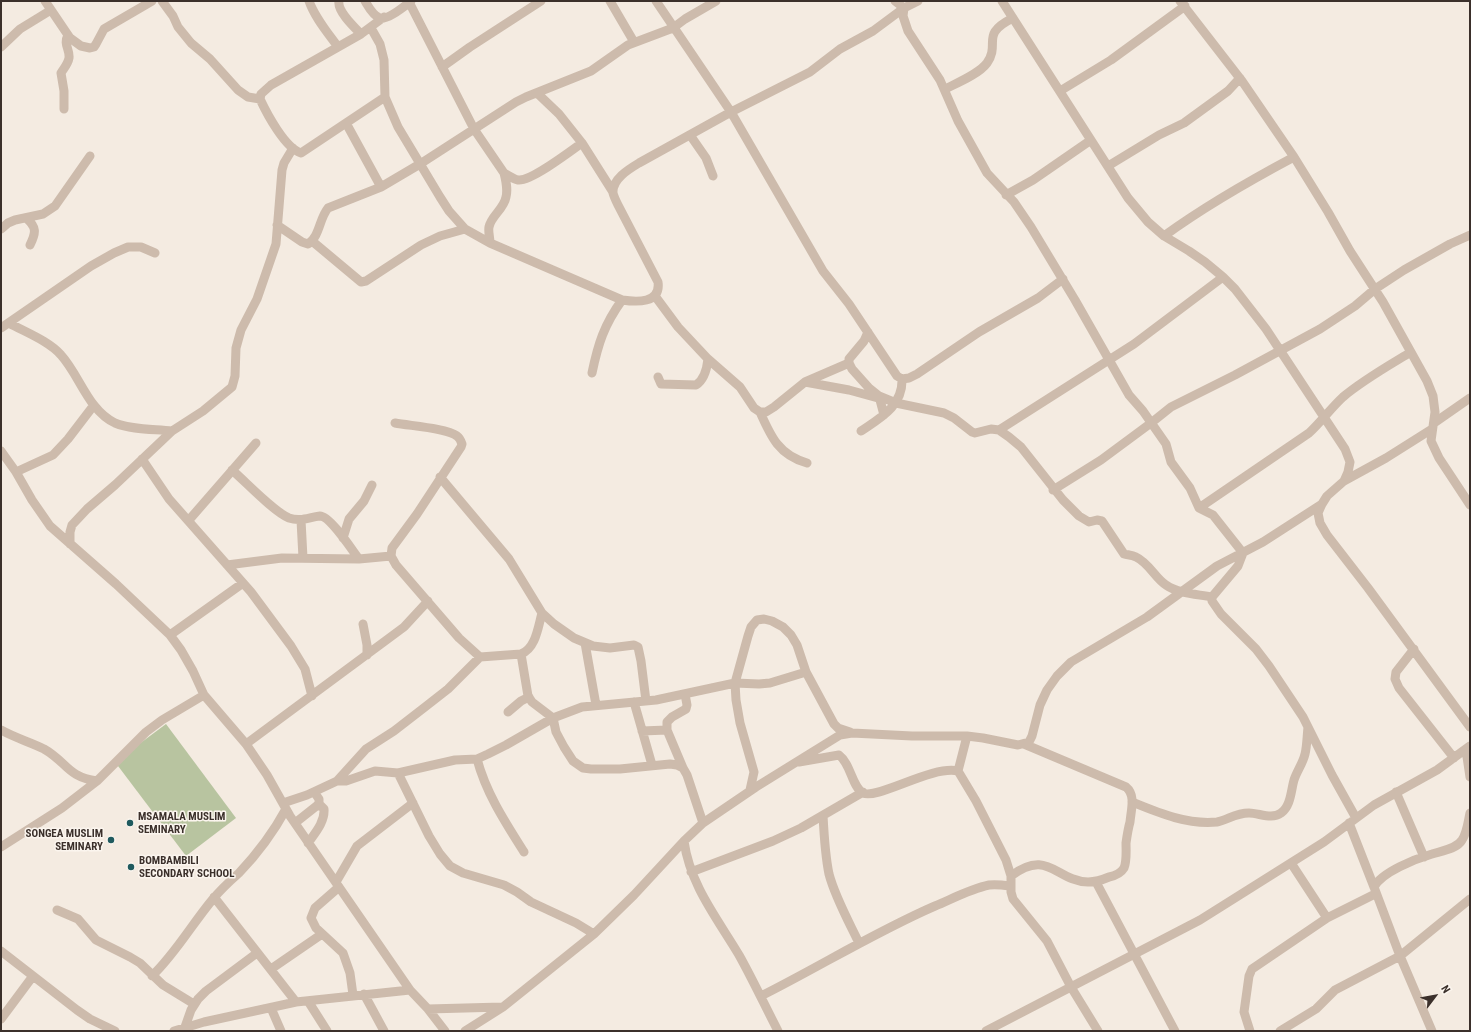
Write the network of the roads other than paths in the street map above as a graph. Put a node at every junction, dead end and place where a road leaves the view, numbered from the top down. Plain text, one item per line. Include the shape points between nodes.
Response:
1 (152, 1) edge
2 (162, 1) edge
3 (309, 1) edge
4 (338, 1) edge
5 (364, 1) edge
6 (541, 1) edge
7 (610, 1) edge
8 (656, 1) edge
9 (716, 1) edge
10 (895, 1) edge
11 (918, 1) edge
12 (1002, 1) edge
13 (410, 2) edge
14 (48, 4) edge
15 (1185, 4) edge
16 (904, 8) junction
17 (384, 18) junction
18 (1013, 18) junction
19 (371, 28) junction
20 (673, 28) junction
21 (361, 34) junction
22 (68, 35) junction
23 (634, 42) junction
24 (1, 47) edge
25 (338, 47) junction
26 (442, 67) junction
27 (1240, 78) junction
28 (945, 89) junction
29 (1060, 91) junction
30 (537, 93) junction
31 (385, 97) junction
32 (260, 99) junction
33 (64, 109) dead end
34 (731, 112) junction
35 (346, 123) junction
36 (474, 129) junction
37 (690, 135) junction
38 (1091, 140) junction
39 (582, 143) junction
40 (293, 148) junction
41 (90, 156) dead end
42 (1294, 157) junction
43 (420, 164) junction
44 (1108, 166) junction
45 (504, 173) junction
46 (713, 176) dead end
47 (381, 187) junction
48 (613, 192) junction
49 (1006, 195) junction
50 (26, 218) junction
51 (277, 225) junction
52 (1, 229) edge
53 (465, 229) junction
54 (1470, 235) edge
55 (1164, 236) junction
56 (312, 241) junction
57 (490, 242) junction
58 (30, 245) dead end
59 (155, 253) dead end
60 (1223, 277) junction
61 (1063, 279) junction
62 (1375, 289) junction
63 (655, 296) junction
64 (622, 300) junction
65 (5, 325) edge
66 (868, 332) junction
67 (1280, 352) junction
68 (1411, 352) junction
69 (708, 359) junction
70 (1110, 360) junction
71 (849, 363) junction
72 (592, 373) dead end
73 (658, 377) dead end
74 (902, 379) junction
75 (805, 382) junction
76 (880, 397) junction
77 (1470, 398) edge
78 (896, 403) junction
79 (94, 405) junction
80 (760, 412) junction
81 (884, 416) junction
82 (1324, 418) junction
83 (395, 423) dead end
84 (1151, 423) junction
85 (1433, 426) junction
86 (999, 430) junction
87 (172, 431) junction
88 (860, 431) dead end
89 (256, 443) dead end
90 (1, 451) edge
91 (142, 459) junction
92 (807, 463) dead end
93 (232, 470) junction
94 (16, 472) junction
95 (440, 477) junction
96 (1344, 481) junction
97 (372, 485) dead end
98 (1054, 490) junction
99 (1322, 504) junction
100 (1470, 505) edge
101 (1199, 508) junction
102 (189, 520) junction
103 (301, 520) junction
104 (343, 538) junction
105 (70, 544) junction
106 (1243, 553) junction
107 (391, 556) junction
108 (304, 558) junction
109 (359, 559) junction
110 (227, 565) junction
111 (243, 583) junction
112 (1191, 586) junction
113 (1182, 592) junction
114 (1200, 595) junction
115 (1212, 597) junction
116 (428, 601) junction
117 (542, 613) junction
118 (363, 624) dead end
119 (170, 635) junction
120 (585, 643) junction
121 (1414, 649) junction
122 (521, 654) junction
123 (367, 655) junction
124 (480, 657) junction
125 (806, 672) junction
126 (735, 683) junction
127 (204, 694) junction
128 (685, 694) junction
129 (312, 696) junction
130 (529, 697) junction
131 (646, 701) junction
132 (634, 702) junction
133 (596, 705) junction
134 (508, 712) dead end
135 (552, 718) junction
136 (1308, 727) junction
137 (1470, 728) edge
138 (1, 730) edge
139 (667, 730) junction
140 (642, 731) junction
141 (852, 733) junction
142 (967, 736) junction
143 (246, 744) junction
144 (1024, 744) junction
145 (1468, 748) edge
146 (477, 758) junction
147 (1454, 758) junction
148 (797, 762) junction
149 (652, 765) junction
150 (683, 768) junction
151 (958, 771) junction
152 (398, 773) junction
153 (1470, 777) edge
154 (97, 781) junction
155 (337, 781) junction
156 (750, 790) junction
157 (314, 792) junction
158 (863, 792) junction
159 (1396, 792) junction
160 (1132, 802) junction
161 (413, 803) junction
162 (319, 804) junction
163 (285, 806) junction
164 (1470, 813) edge
165 (823, 815) junction
166 (1352, 820) junction
167 (295, 823) junction
168 (704, 823) junction
169 (684, 841) junction
170 (308, 843) junction
171 (1, 847) edge
172 (524, 852) dead end
173 (1424, 857) junction
174 (1291, 863) junction
175 (692, 872) junction
176 (1011, 876) junction
177 (1096, 882) junction
178 (337, 885) junction
179 (1010, 886) junction
180 (1374, 890) junction
181 (214, 897) junction
182 (1470, 899) edge
183 (57, 910) dead end
184 (1327, 918) junction
185 (322, 934) junction
186 (594, 934) junction
187 (859, 943) junction
188 (1, 951) edge
189 (257, 952) junction
190 (1134, 955) junction
191 (1400, 956) junction
192 (271, 970) junction
193 (33, 976) junction
194 (152, 976) junction
195 (1071, 987) junction
196 (410, 990) junction
197 (364, 994) junction
198 (353, 995) junction
199 (760, 996) junction
200 (308, 1000) junction
201 (296, 1002) junction
202 (194, 1004) junction
203 (503, 1007) junction
204 (271, 1008) junction
205 (428, 1009) junction
206 (1, 1019) edge
207 (205, 1026) edge
208 (186, 1027) junction
209 (1173, 1029) edge
210 (381, 1030) edge
211 (115, 1031) edge
212 (174, 1031) edge
213 (281, 1031) edge
214 (327, 1031) edge
215 (445, 1031) edge
216 (465, 1031) edge
217 (778, 1031) edge
218 (986, 1031) edge
219 (1098, 1031) edge
220 (1250, 1031) edge
221 (1280, 1031) edge
222 (1432, 1031) edge

1 - 22 street via 104,29 94,47 81,46
2 - 32 street via 191,43 210,59 238,90 248,97
3 - 25 street
4 - 21 street via 344,15
5 - 17 street via 378,18
6 - 26 street
7 - 23 street
8 - 20 street
9 - 20 street
10 - 16 street
11 - 16 street
12 - 18 street
13 - 17 street
13 - 26 street
14 - 22 street
14 - 24 street
15 - 27 street
15 - 29 street via 1111,60
16 - 28 street via 903,16 908,31
16 - 34 street via 874,31 840,49 810,72
17 - 19 street
18 - 28 street via 994,31 991,52 986,64
18 - 29 street
19 - 21 street
19 - 31 street via 380,44 384,60
20 - 23 street
20 - 34 street
21 - 25 street
22 - 33 street via 65,42 69,58 61,73
23 - 30 street via 591,71
25 - 32 street via 271,86 261,94
26 - 36 street
27 - 42 street
27 - 44 street via 1224,94 1184,123
28 - 49 street via 958,121 977,156
29 - 38 street
30 - 36 street via 516,102
30 - 39 street via 559,114
31 - 35 street
31 - 43 street via 398,127
32 - 40 street via 272,124
34 - 37 street
34 - 66 street via 823,271
35 - 40 street via 301,153
35 - 47 street
36 - 43 street
36 - 45 street
37 - 46 street via 706,158
37 - 48 street via 626,171 618,180
38 - 44 street
38 - 49 street via 1033,180
39 - 45 street via 527,179 519,180
39 - 48 street
40 - 51 street via 282,170
41 - 50 street via 55,206 43,214
42 - 55 street via 1203,208
42 - 62 street
43 - 47 street
43 - 53 street via 446,206
44 - 55 street via 1128,198
45 - 57 street via 506,198 490,223
47 - 56 street via 328,208
48 - 63 street via 658,282 659,288
49 - 61 street via 1019,209
50 - 52 street via 8,223
50 - 58 street via 35,230
51 - 56 street via 302,242 308,244
51 - 87 street via 276,244 268,269 257,299 241,330 236,348 232,387 203,411
53 - 56 street via 421,245 361,282
53 - 57 street
54 - 62 street via 1430,254
55 - 60 street via 1190,251
57 - 64 street
59 - 65 street via 141,247 128,247 114,253
60 - 67 street via 1256,315
60 - 70 street
61 - 70 street
61 - 74 street via 1038,298 979,332 917,374
62 - 67 street via 1340,317
62 - 68 street
63 - 64 street via 636,302
63 - 69 street via 678,327
64 - 72 street via 606,324
65 - 79 street via 49,344 60,354
66 - 71 street via 849,359
66 - 74 street via 893,371
67 - 82 street
67 - 84 street via 1179,402
68 - 82 street via 1353,389
68 - 85 street via 1433,396
69 - 73 street via 705,372 696,384 661,384
69 - 80 street via 740,387 754,408
70 - 84 street via 1129,395
70 - 86 street
71 - 75 street
71 - 76 street via 869,388
74 - 78 street via 902,390
75 - 76 street
75 - 80 street via 774,407 766,412
76 - 78 street
76 - 81 street
77 - 85 street
78 - 81 street
78 - 86 street via 944,413 975,433
79 - 87 street via 103,416 116,423
79 - 94 street via 53,454
80 - 92 street via 780,449 789,456
81 - 88 street
82 - 96 street via 1348,455 1350,462
82 - 101 street via 1303,437
83 - 95 street via 438,429 458,436 461,447
84 - 98 street via 1102,460
84 - 101 street via 1166,444 1171,462 1190,488
85 - 96 street via 1386,458
85 - 100 street via 1431,441 1439,458
86 - 98 street via 1021,447
87 - 91 street
89 - 93 street
90 - 94 street
91 - 102 street via 169,498
91 - 105 street via 76,519 70,532
93 - 102 street
93 - 103 street via 279,512 289,518
94 - 105 street via 50,526
95 - 107 street via 392,548
95 - 117 street via 509,559
96 - 99 street
97 - 104 street via 364,501 349,519
98 - 113 street via 1085,520 1102,521 1124,554 1140,559 1164,584
99 - 106 street
99 - 121 street via 1318,513 1320,524
101 - 106 street via 1213,515
102 - 110 street
103 - 104 street via 320,516 326,518
103 - 108 street
104 - 109 street
105 - 119 street
106 - 112 street via 1217,566
106 - 115 street via 1238,566
107 - 109 street
107 - 116 street
108 - 109 street
108 - 110 street
110 - 111 street
111 - 119 street
111 - 129 street via 301,663 309,680
112 - 113 street
112 - 114 street
113 - 114 street
113 - 144 street via 1147,617 1071,662 1047,690 1040,705 1032,736
114 - 115 street
115 - 136 street via 1212,601 1222,614 1269,666 1304,717
116 - 123 street via 404,626
116 - 124 street
117 - 120 street via 554,624
117 - 122 street via 531,647
118 - 123 street
119 - 127 street via 181,650
120 - 131 street via 610,648 634,645 638,647
120 - 133 street
121 - 137 street
121 - 147 street via 1396,672 1398,688
122 - 124 street
122 - 130 street
123 - 129 street
124 - 155 street via 448,689 394,731 366,749
125 - 126 street via 770,683
125 - 126 street via 791,635 772,621 757,620 751,627
125 - 141 street via 834,724
126 - 128 street
126 - 156 street via 739,715 754,772
127 - 143 street
127 - 154 street via 146,732
128 - 131 street
128 - 139 street via 686,709 669,719
129 - 143 street
130 - 134 street
130 - 135 street
131 - 132 street
132 - 133 street
132 - 140 street
133 - 135 street via 582,707
135 - 146 street via 506,745
135 - 149 street via 564,748 573,761 583,768 620,769
136 - 160 street via 1305,754 1294,779 1286,808 1276,816 1241,814 1220,822 1200,822 1167,816
136 - 166 street
138 - 154 street via 47,751 77,776
139 - 140 street
139 - 150 street
140 - 149 street
141 - 142 street
141 - 148 street via 828,741
142 - 144 street
142 - 151 street
143 - 163 street
144 - 160 street via 1126,787 1130,790
145 - 147 street
145 - 153 street
146 - 152 street via 454,760
146 - 172 street via 491,797
147 - 159 street
148 - 156 street
148 - 158 street via 839,755 844,759 858,788
149 - 150 street via 670,764
150 - 168 street
151 - 158 street via 937,771 873,793
151 - 176 street via 998,843
152 - 155 street via 375,771 346,781
152 - 161 street
154 - 171 street via 62,808
155 - 157 street
156 - 168 street
157 - 162 street
157 - 163 street
158 - 165 street
159 - 166 street
159 - 173 street
160 - 177 street via 1124,867 1121,872
161 - 178 street via 357,846
161 - 186 street via 429,836 450,866 462,873 504,885 531,902
162 - 167 street
162 - 170 street via 324,809 324,815
163 - 167 street
163 - 181 street via 280,821 264,844
164 - 173 street via 1462,841 1454,847
165 - 175 street via 773,840
165 - 187 street via 830,875
166 - 174 street
166 - 180 street
167 - 170 street
168 - 169 street
169 - 175 street
169 - 186 street
170 - 178 street
173 - 180 street via 1383,876 1377,881
174 - 184 street
174 - 190 street via 1200,920
175 - 199 street via 697,887
176 - 177 street via 1018,870 1039,864 1078,880
176 - 179 street
177 - 190 street
178 - 185 street via 315,908 311,918
178 - 196 street
179 - 187 street via 989,885 975,890 921,912
179 - 195 street via 1013,899 1047,941
180 - 184 street
180 - 191 street
181 - 189 street
181 - 194 street via 168,959
182 - 191 street
183 - 194 street via 78,919 96,940 140,963
184 - 220 street via 1252,969 1244,1012
185 - 192 street
185 - 198 street via 343,953 350,973
186 - 203 street
187 - 199 street
188 - 193 street
189 - 192 street
189 - 202 street via 206,991
190 - 195 street
190 - 209 street
191 - 221 street via 1335,990 1316,1008
191 - 222 street
192 - 201 street
193 - 206 street
193 - 211 street via 84,1015
194 - 202 street via 172,992
195 - 218 street
195 - 219 street
196 - 197 street
196 - 205 street
197 - 198 street
197 - 210 street
198 - 200 street
199 - 217 street
200 - 201 street
200 - 214 street
201 - 204 street
202 - 208 street
203 - 205 street
203 - 216 street
204 - 207 street
204 - 213 street
205 - 215 street
207 - 208 street
208 - 212 street

